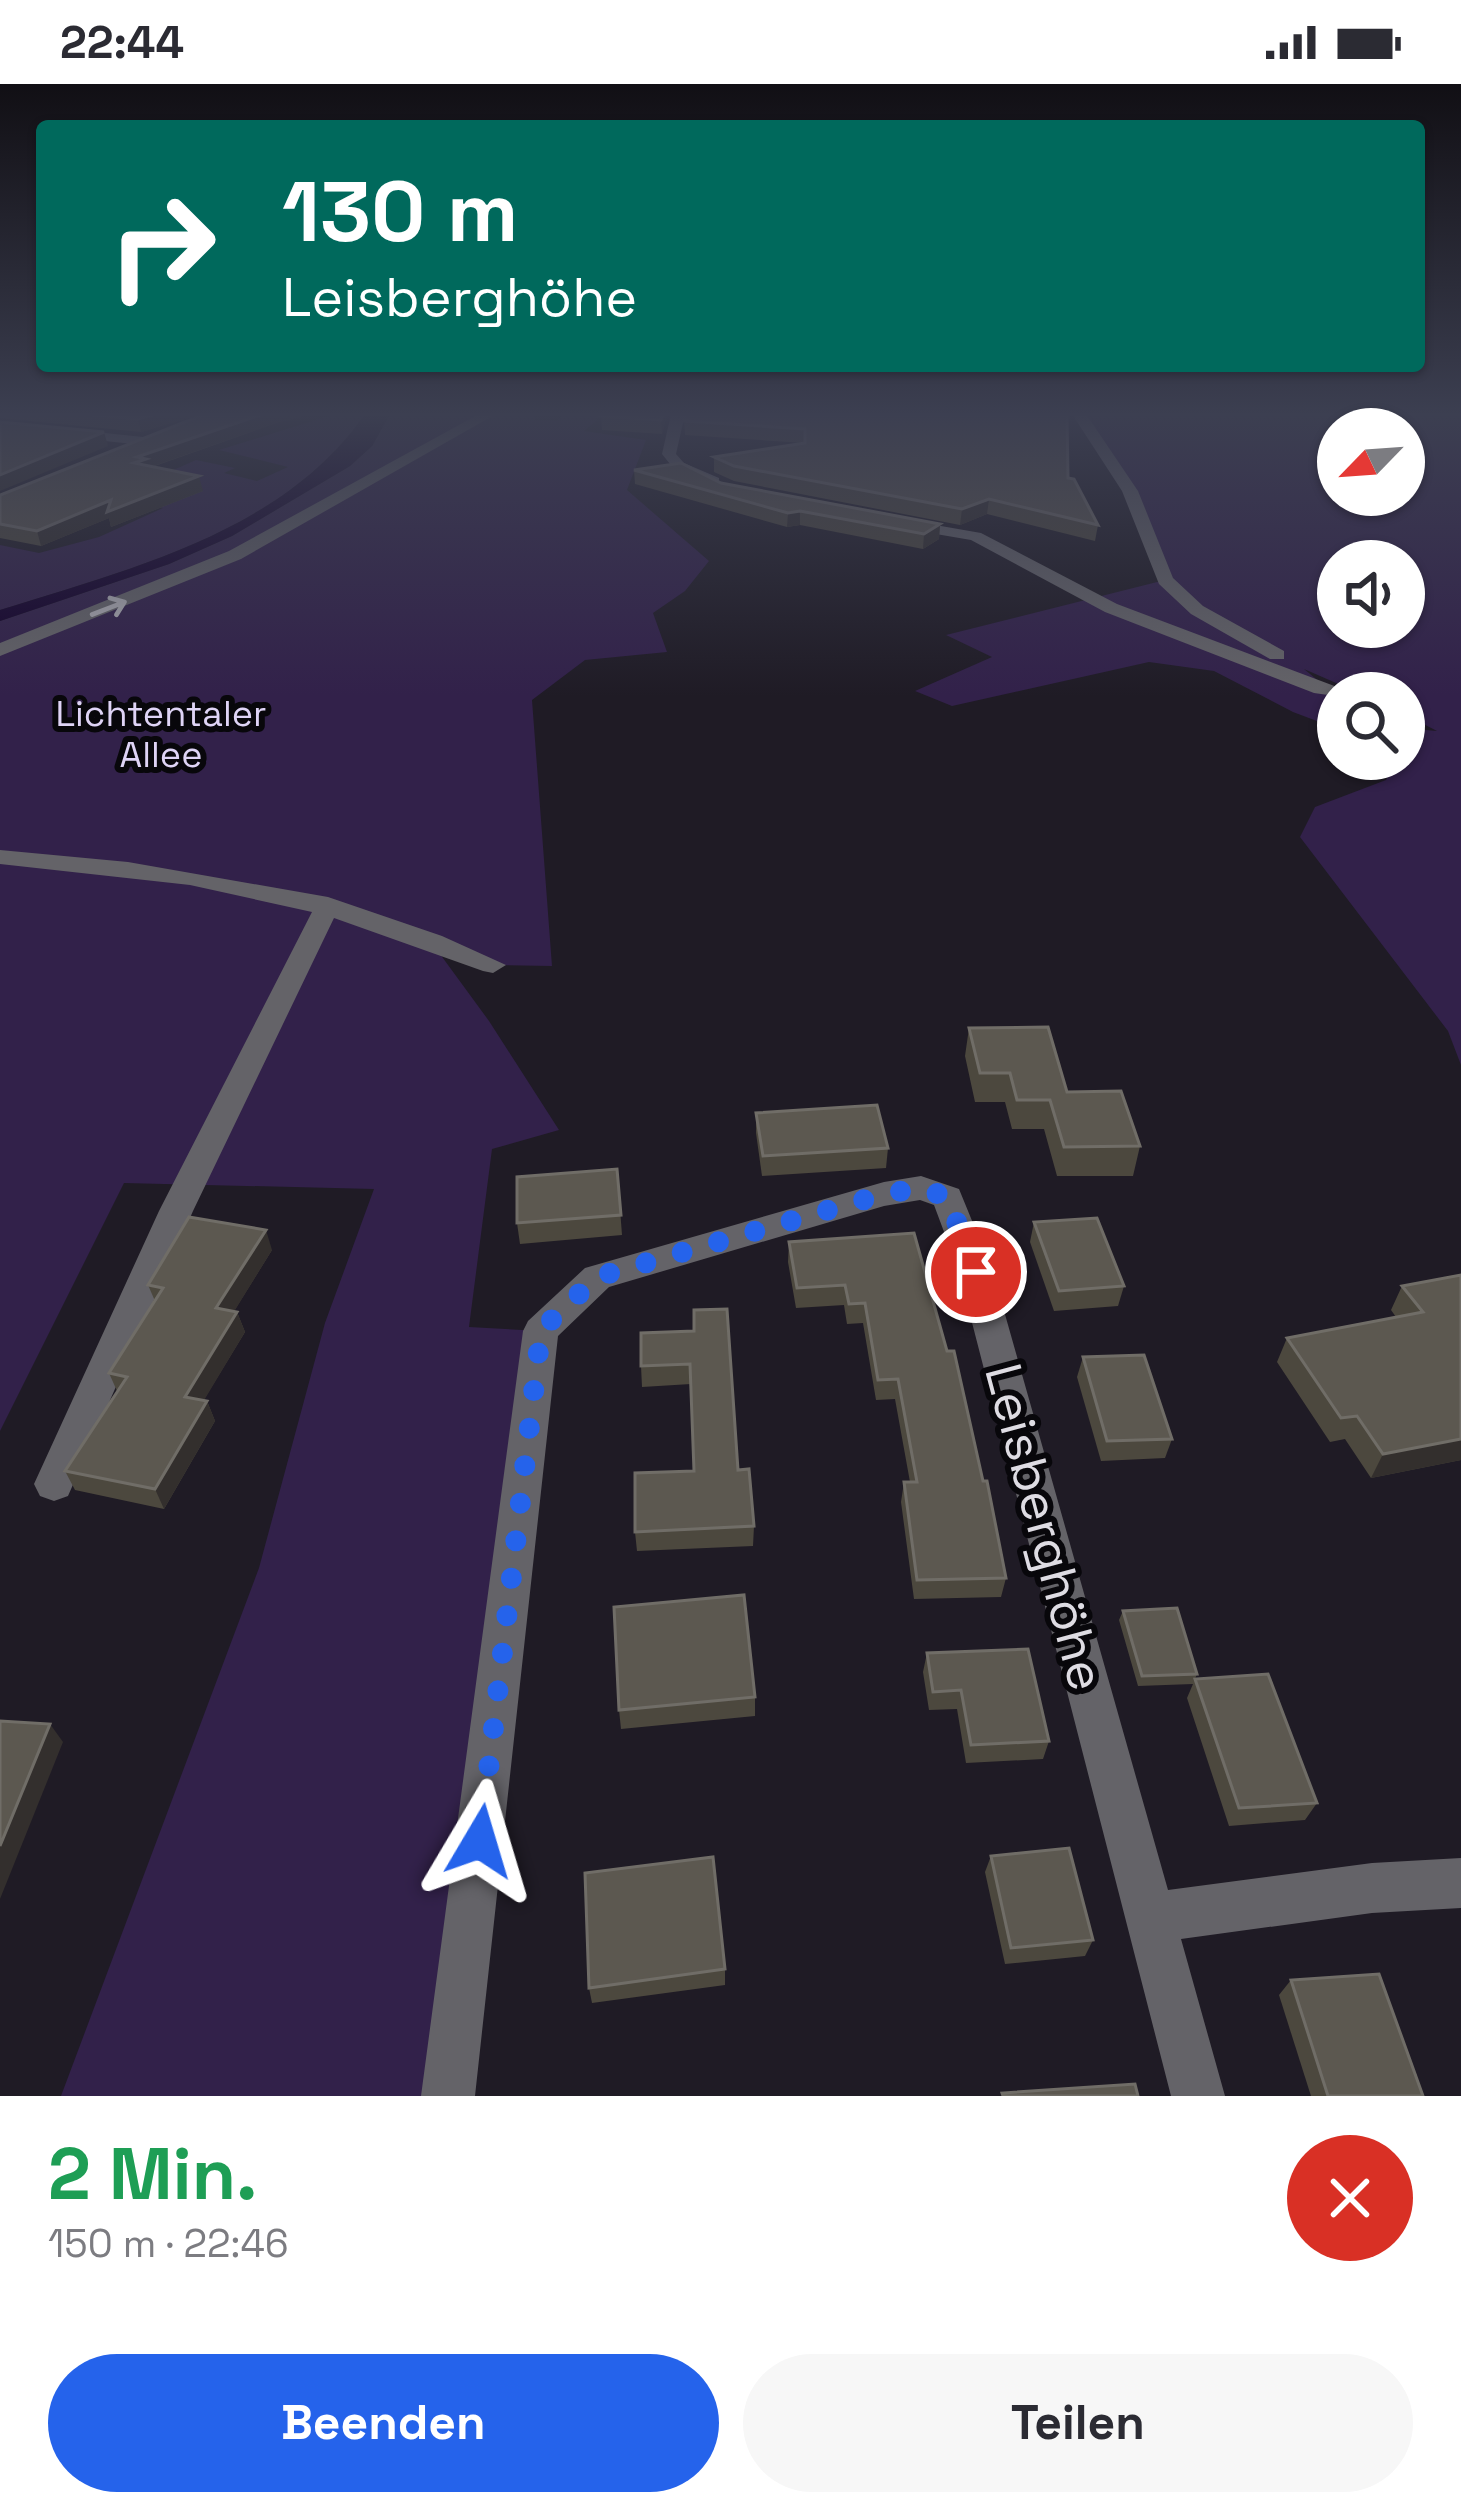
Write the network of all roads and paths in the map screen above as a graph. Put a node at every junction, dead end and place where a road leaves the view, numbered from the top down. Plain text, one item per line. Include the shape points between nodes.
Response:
1 (320, 508) edge
2 (1137, 508) edge
3 (876, 520) edge
4 (0, 650) edge
5 (0, 857) edge
6 (328, 905) junction
7 (494, 965) dead end
8 (54, 1484) dead end
9 (1461, 1883) edge
10 (1150, 1918) junction
11 (448, 2096) edge
12 (1198, 2096) edge

4 -> 1 street via 235,555
2 - 3 street via 1165,580 1197,610 1335,691 1111,608 975,536
5 - 6 street via 235,883
6 - 7 street
6 - 8 street via 176,1211
9 - 10 street
10 - 11 street, Leisberghöhe via 952,1191 884,1194 597,1277 541,1330
10 - 12 street, Leisberghöhe

